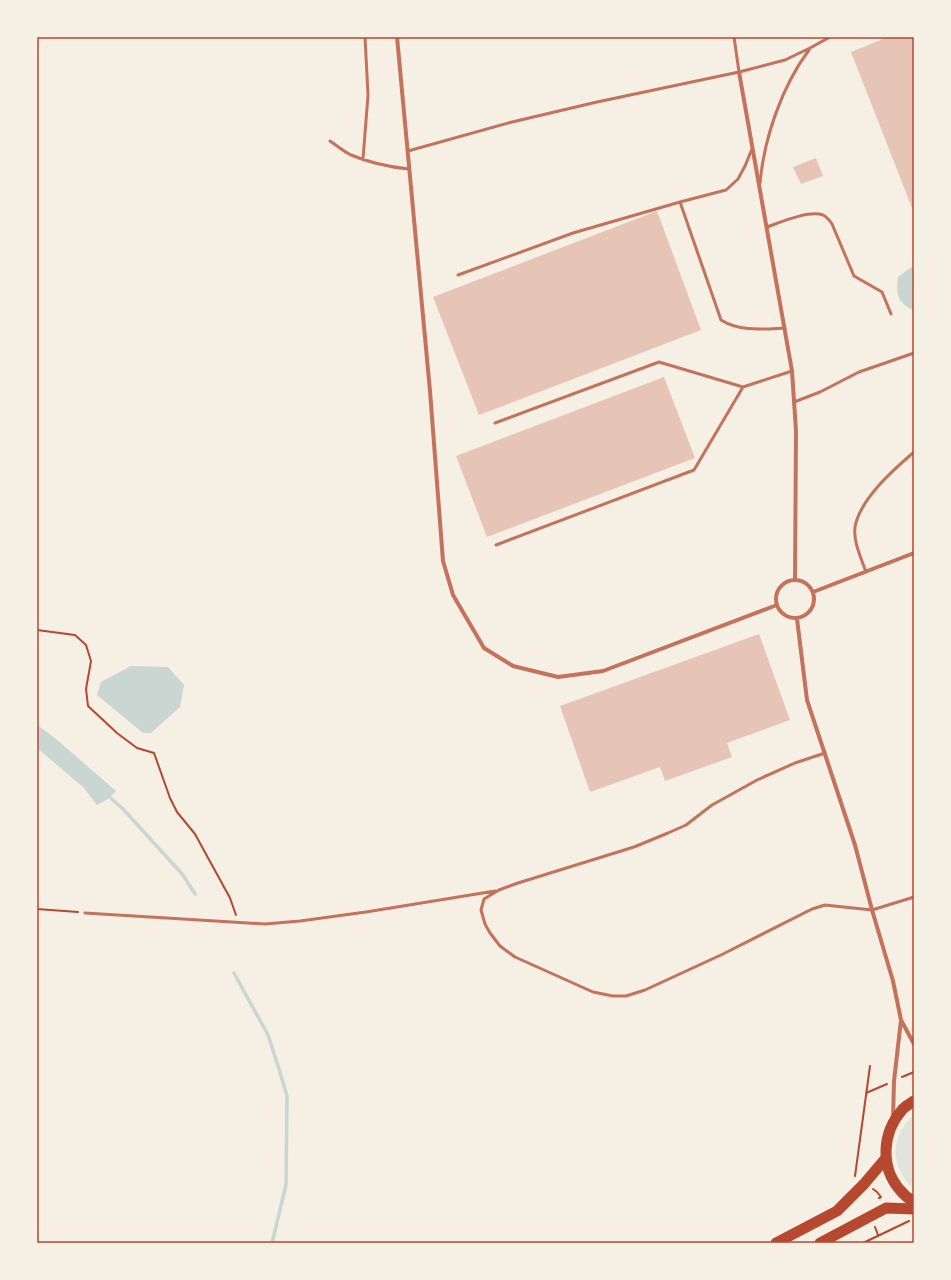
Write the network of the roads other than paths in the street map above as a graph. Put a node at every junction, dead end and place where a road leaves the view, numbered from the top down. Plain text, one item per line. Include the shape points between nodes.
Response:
1 (365, 37) edge
2 (397, 37) edge
3 (734, 37) edge
4 (830, 37) edge
5 (810, 48) junction
6 (739, 72) junction
7 (330, 141) dead end
8 (752, 147) junction
9 (408, 151) junction
10 (363, 159) junction
11 (409, 169) junction
12 (760, 187) junction
13 (680, 202) junction
14 (767, 227) junction
15 (458, 275) dead end
16 (891, 314) dead end
17 (785, 328) junction
18 (914, 353) edge
19 (792, 371) junction
20 (743, 387) junction
21 (794, 402) junction
22 (494, 423) dead end
23 (914, 452) edge
24 (496, 545) dead end
25 (914, 553) edge
26 (866, 572) junction
27 (795, 580) junction
28 (813, 592) junction
29 (777, 605) junction
30 (797, 619) junction
31 (825, 753) junction
32 (499, 890) junction
33 (914, 897) edge
34 (872, 910) junction
35 (85, 912) road end
36 (901, 1020) junction
37 (914, 1044) edge
38 (914, 1100) edge
39 (892, 1123) junction
40 (886, 1158) junction
41 (914, 1202) edge
42 (913, 1214) edge
43 (776, 1243) edge
44 (820, 1243) edge

1 - 10 lane via 368,95
2 - 9 street
3 - 6 lane
4 - 5 lane
5 - 6 lane via 784,60
5 - 12 lane via 797,66 778,107 769,137
6 - 8 street
6 - 9 lane via 590,103
7 - 10 lane
8 - 12 street
8 - 13 lane via 738,179 726,190
9 - 11 street
10 - 11 lane via 381,166
11 - 29 street via 443,561 452,595 484,648 513,666 558,677 603,671
12 - 14 street
13 - 15 lane via 573,233
13 - 17 lane via 721,320 730,326 755,330
14 - 16 lane via 805,215 816,214 827,218 832,224 854,276 882,292
14 - 17 street
17 - 19 street
18 - 21 lane via 859,372
19 - 20 lane
19 - 21 street
20 - 22 lane via 659,362
20 - 24 lane via 694,470
21 - 27 street
23 - 26 lane via 881,484 858,516 855,528
25 - 26 street
26 - 28 street
27 - 28 street via 806,583
27 - 29 street via 780,588 776,599
28 - 30 street via 815,598 812,610
29 - 30 street via 784,615
30 - 31 street via 807,700
31 - 32 lane via 757,780 712,805 686,826 634,847
31 - 34 street via 855,844
32 - 34 lane via 484,899 481,910 485,924 500,946 515,957 593,992 612,996 626,996 645,990 812,909 825,905
32 - 35 lane via 366,912 265,924
33 - 34 lane
34 - 36 street via 893,981
36 - 37 street
36 - 39 street
38 - 39 highway via 902,1109
39 - 40 highway via 886,1140
40 - 41 highway via 890,1176 900,1191
40 - 43 highway via 837,1211
42 - 44 highway via 886,1208

